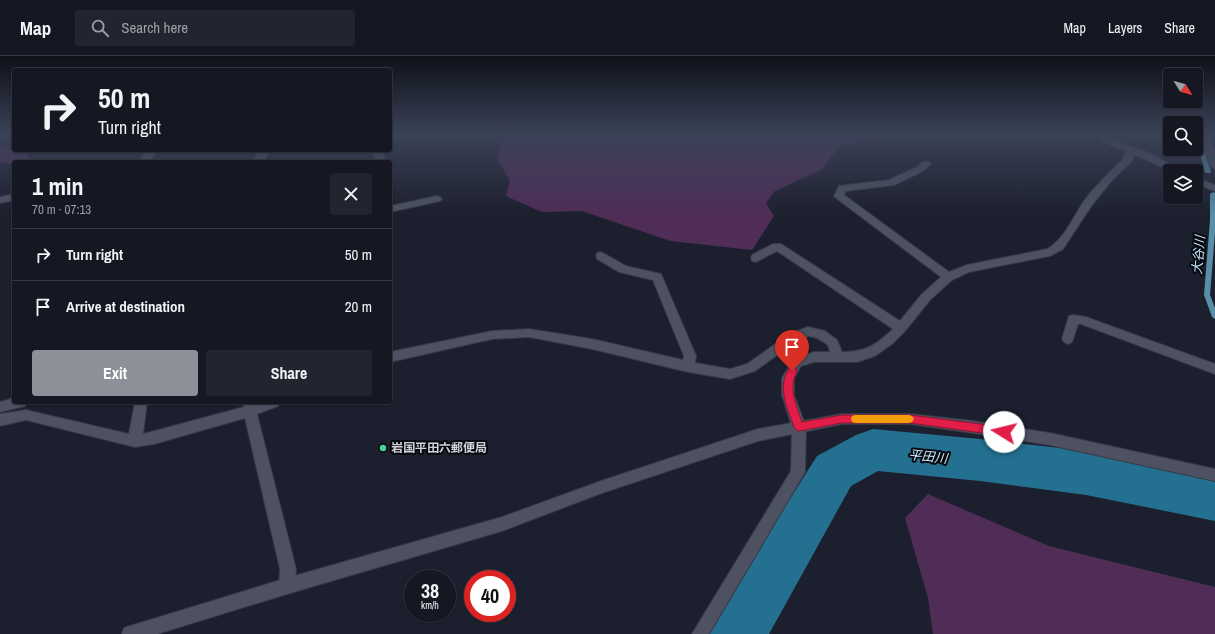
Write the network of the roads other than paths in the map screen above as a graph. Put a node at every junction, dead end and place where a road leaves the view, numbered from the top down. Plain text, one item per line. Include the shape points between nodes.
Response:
1 (1127, 161) edge
2 (926, 164) dead end
3 (1203, 184) edge
4 (1215, 188) edge
5 (12, 197) edge
6 (437, 199) dead end
7 (0, 200) edge
8 (392, 209) edge
9 (601, 256) dead end
10 (756, 258) dead end
11 (948, 277) junction
12 (901, 328) junction
13 (1068, 339) dead end
14 (392, 353) edge
15 (837, 356) junction
16 (688, 367) junction
17 (1215, 369) edge
18 (12, 404) edge
19 (141, 404) edge
20 (262, 404) edge
21 (250, 406) edge
22 (0, 407) edge
23 (0, 420) edge
24 (799, 427) junction
25 (135, 441) junction
26 (1215, 475) edge
27 (287, 586) junction
28 (130, 634) edge
29 (700, 634) edge

1 - 11 street via 1088,203 1059,247 1050,252 967,269
2 - 11 street via 891,183 842,188 839,196
3 - 4 street
5 - 7 street
6 - 8 street
9 - 16 street via 623,269 657,277 690,356
10 - 12 street via 777,246
11 - 12 street via 926,297
12 - 15 street via 888,341 871,352 857,357
13 - 17 street via 1073,318
14 - 16 street via 492,336 529,333 592,344
15 - 16 street via 833,343 820,334 808,332 795,336 751,368 730,374
15 - 24 street via 814,357 797,363 788,378 788,395
18 - 22 street
19 - 25 street
20 - 21 street
21 - 25 street via 154,438
21 - 27 street via 288,569
23 - 25 street via 26,415
24 - 26 street via 842,419 910,419 1050,439
24 - 27 street via 758,435 601,487 502,524
24 - 29 street via 798,472
27 - 28 street

